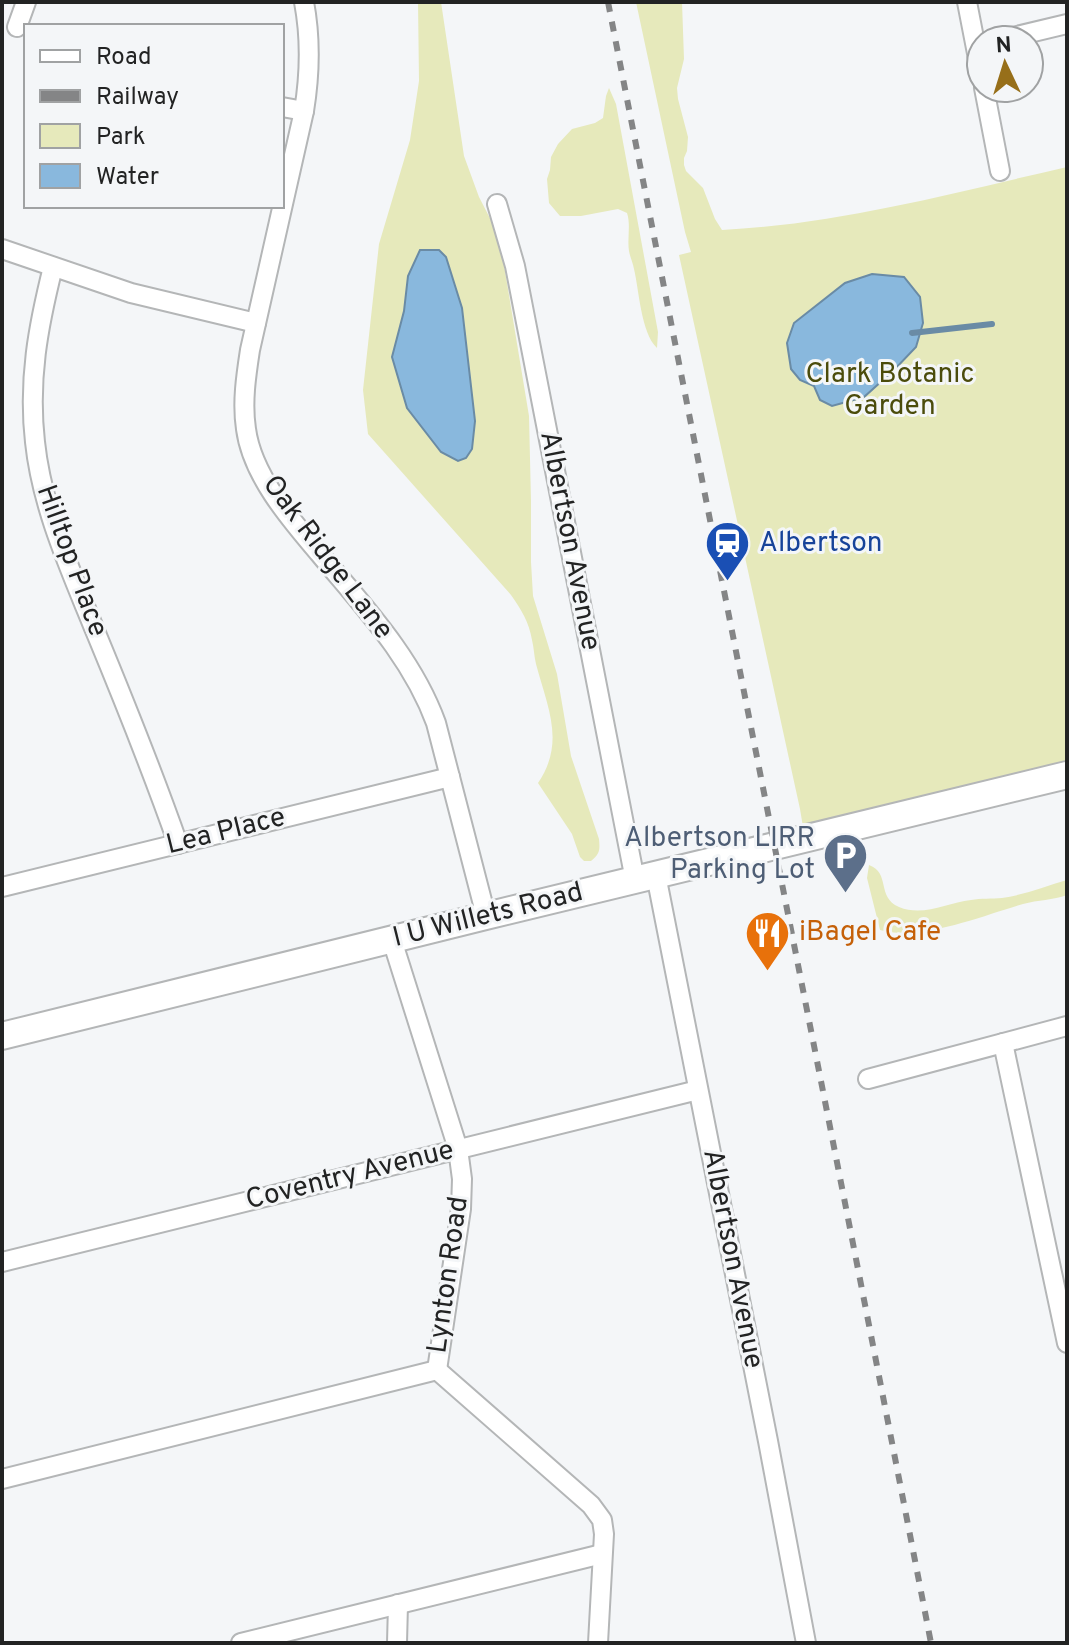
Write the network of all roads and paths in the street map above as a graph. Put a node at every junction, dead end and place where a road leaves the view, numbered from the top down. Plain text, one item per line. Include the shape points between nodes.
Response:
1 (26, 2) edge
2 (304, 2) edge
3 (967, 2) edge
4 (973, 24) edge
5 (1067, 24) edge
6 (15, 27) edge
7 (1045, 29) edge
8 (987, 104) edge
9 (284, 107) edge
10 (304, 111) junction
11 (1000, 171) dead end
12 (284, 199) edge
13 (497, 204) dead end
14 (282, 208) edge
15 (2, 249) edge
16 (53, 267) junction
17 (256, 323) junction
18 (1067, 775) edge
19 (450, 777) junction
20 (178, 844) junction
21 (646, 877) junction
22 (2, 887) edge
23 (486, 916) junction
24 (392, 940) junction
25 (1067, 1026) edge
26 (2, 1036) edge
27 (1003, 1043) junction
28 (868, 1079) dead end
29 (698, 1090) junction
30 (458, 1149) junction
31 (2, 1262) edge
32 (1060, 1273) edge
33 (1067, 1343) edge
34 (437, 1370) junction
35 (2, 1479) edge
36 (602, 1554) junction
37 (398, 1604) junction
38 (241, 1643) edge
39 (397, 1643) edge
40 (598, 1643) edge
41 (806, 1643) edge

1 - 6 street
2 - 10 street, Oak Ridge Lane via 310,63
3 - 4 street
5 - 7 street
8 - 11 street
9 - 10 street
10 - 12 street, Oak Ridge Lane
13 - 21 street, Albertson Avenue via 515,266
14 - 17 street, Oak Ridge Lane
15 - 16 street
16 - 17 street via 131,293
16 - 20 street, Hilltop Place via 33,369 41,480 58,541
17 - 19 street, Oak Ridge Lane via 244,403 256,462 290,520 417,679
18 - 21 main road, I U Willets Road
19 - 20 street, Lea Place
19 - 23 street, Oak Ridge Lane
20 - 22 street, Lea Place
21 - 23 main road, I U Willets Road
21 - 29 street, Albertson Avenue
23 - 24 main road, I U Willets Road
24 - 26 main road, I U Willets Road
24 - 30 street, Lynton Road
25 - 27 street
27 - 28 street
27 - 32 street
29 - 30 street, Coventry Avenue
29 - 41 street, Albertson Avenue
30 - 31 street, Coventry Avenue
30 - 34 street, Lynton Road via 461,1209
32 - 33 street
34 - 35 street
34 - 36 street, Lynton Road via 591,1505 602,1520
36 - 37 street
36 - 40 street, Lynton Road
37 - 38 street
37 - 39 street

